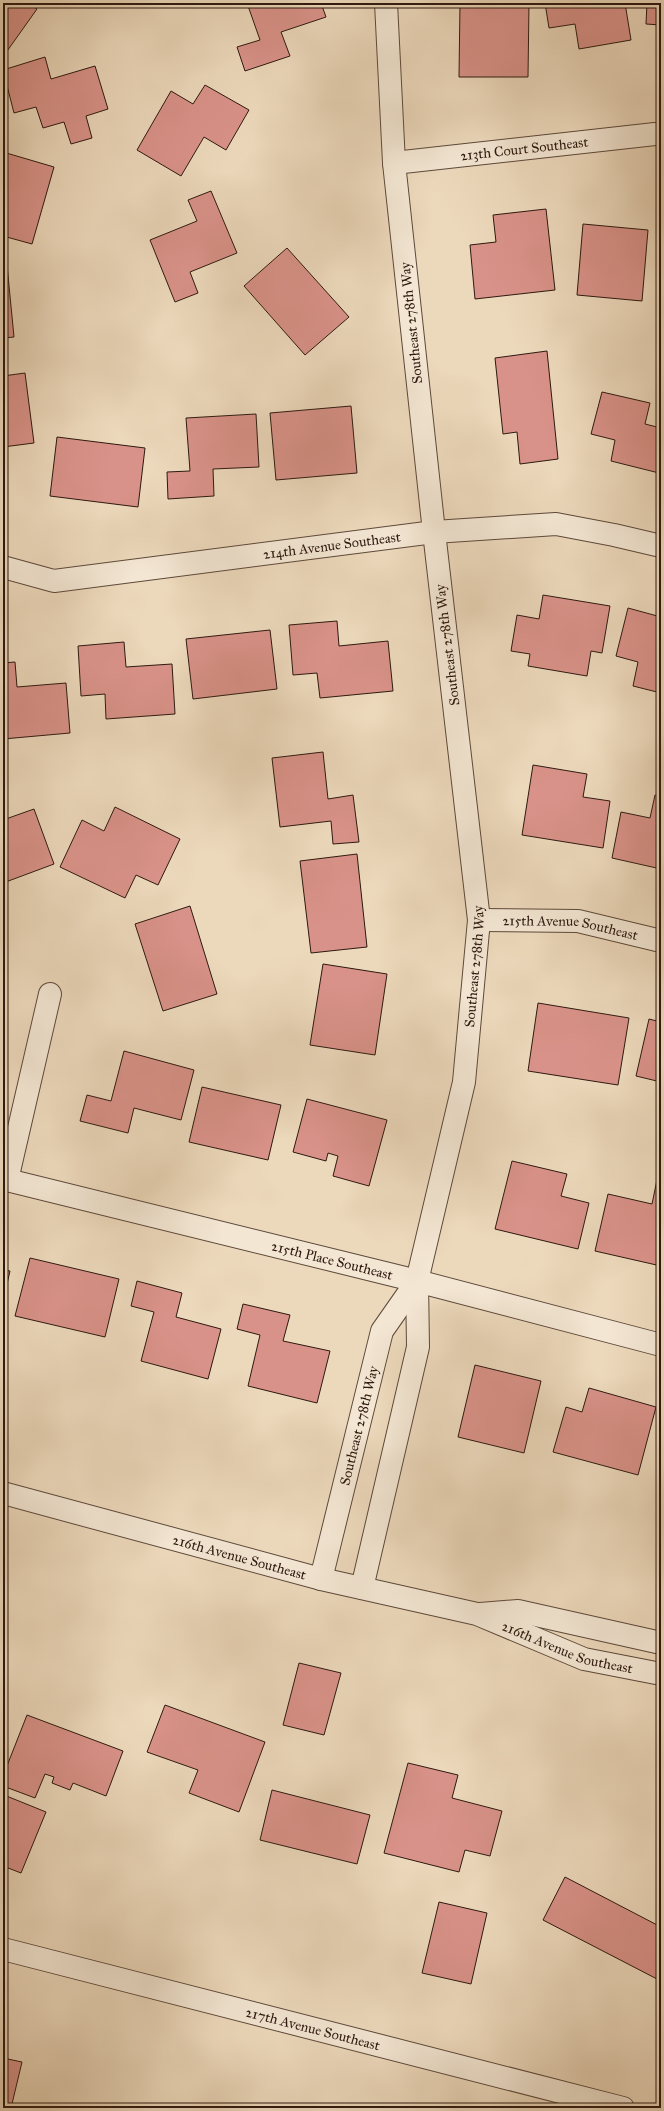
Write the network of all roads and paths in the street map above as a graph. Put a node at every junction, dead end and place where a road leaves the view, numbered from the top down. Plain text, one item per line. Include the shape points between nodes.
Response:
1 (386, 3) edge
2 (655, 134) dead end
3 (394, 163) junction
4 (434, 532) junction
5 (661, 546) edge
6 (3, 567) edge
7 (479, 920) junction
8 (661, 941) edge
9 (50, 994) dead end
10 (5, 1179) edge
11 (417, 1281) junction
12 (661, 1344) edge
13 (3, 1493) edge
14 (321, 1578) junction
15 (362, 1588) junction
16 (477, 1614) junction
17 (661, 1643) edge
18 (661, 1674) edge
19 (3, 1949) edge
20 (623, 2108) edge

1 - 3 street, Southeast 278th Way
2 - 3 street, 213th Court Southeast
3 - 4 street, Southeast 278th Way
4 - 5 street, 214th Avenue Southeast via 556,524
4 - 6 street, 214th Avenue Southeast via 54,581
4 - 7 street, Southeast 278th Way
7 - 8 street, 215th Avenue Southeast via 578,921
7 - 11 street, Southeast 278th Way via 464,1082
9 - 10 street
10 - 11 street, 215th Place Southeast
11 - 12 street, 215th Place Southeast
11 - 14 street, Southeast 278th Way via 382,1331
11 - 15 street, Southeast 278th Way via 418,1347
13 - 14 street, 216th Avenue Southeast
14 - 15 street, 216th Avenue Southeast
15 - 16 street, 216th Avenue Southeast
16 - 17 street, 216th Avenue Southeast via 518,1611
16 - 18 street, 216th Avenue Southeast via 584,1659
19 - 20 street, 217th Avenue Southeast

